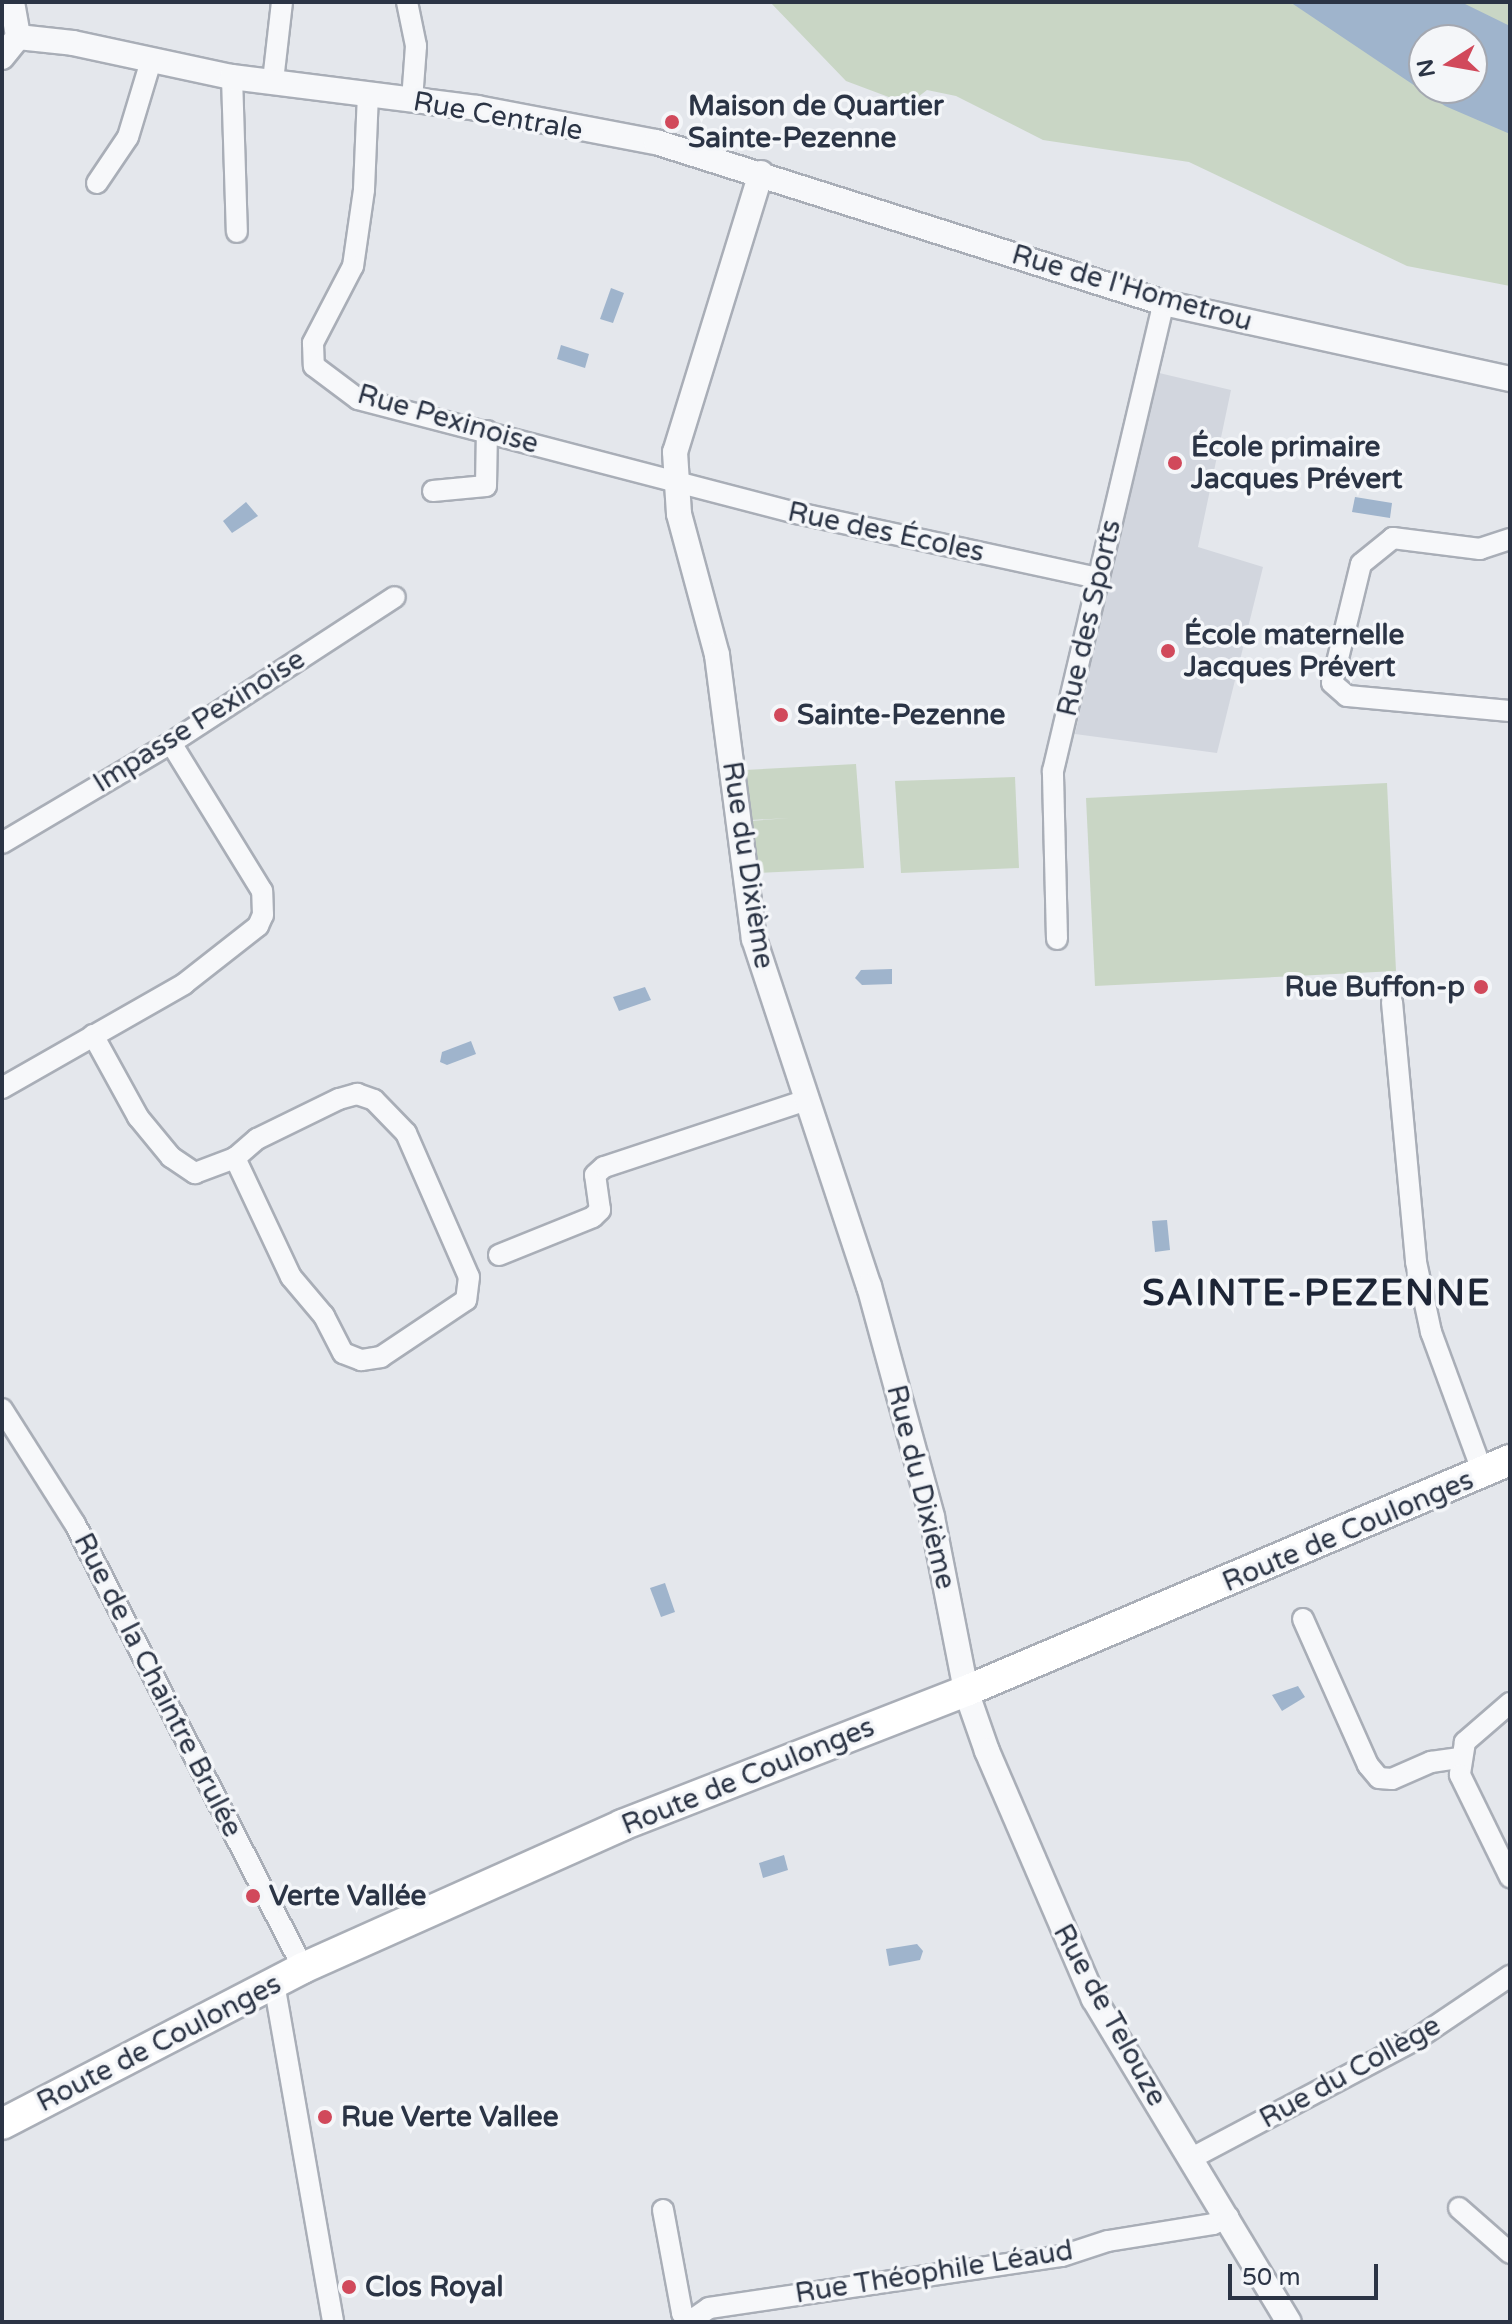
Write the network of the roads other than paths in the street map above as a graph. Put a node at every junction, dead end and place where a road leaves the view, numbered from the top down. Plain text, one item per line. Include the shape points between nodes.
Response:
1 (12, 2) edge
2 (282, 2) edge
3 (407, 2) edge
4 (18, 37) junction
5 (2, 57) edge
6 (151, 61) junction
7 (232, 77) junction
8 (273, 81) junction
9 (368, 94) junction
10 (412, 100) junction
11 (761, 173) junction
12 (97, 183) dead end
13 (237, 232) dead end
14 (1164, 303) junction
15 (1510, 379) edge
16 (487, 431) junction
17 (676, 482) junction
18 (433, 491) dead end
19 (1510, 539) edge
20 (1097, 578) junction
21 (395, 597) dead end
22 (1510, 711) edge
23 (171, 743) junction
24 (2, 843) edge
25 (1057, 939) dead end
26 (1392, 1002) dead end
27 (93, 1035) junction
28 (2, 1088) edge
29 (806, 1100) junction
30 (235, 1158) junction
31 (499, 1255) dead end
32 (2, 1409) edge
33 (1497, 1467) edge
34 (1303, 1619) dead end
35 (966, 1691) junction
36 (1510, 1703) edge
37 (1460, 1758) junction
38 (1510, 1877) edge
39 (303, 1968) junction
40 (1508, 1975) edge
41 (274, 1983) junction
42 (2, 2124) edge
43 (1192, 2158) junction
44 (1459, 2208) dead end
45 (663, 2210) dead end
46 (1229, 2217) junction
47 (1507, 2242) edge
48 (689, 2321) edge
49 (333, 2322) edge
50 (1289, 2322) edge

1 - 4 street
2 - 8 street
3 - 10 street via 416,46
4 - 5 street
4 - 6 street, Rue Centrale
6 - 7 street, Rue Centrale
6 - 12 street via 128,137
7 - 8 street, Rue Centrale
7 - 13 street
8 - 9 street, Rue Centrale
9 - 10 street, Rue Centrale
9 - 16 street, Rue Pexinoise via 364,190 353,266 313,343 314,366 358,399
10 - 11 street, Rue Centrale via 634,137
11 - 14 street, Rue de l'Hometrou
11 - 17 street, Rue du Dixième via 686,408 675,452
14 - 15 street, Rue de l'Hometrou
14 - 20 street, Rue des Sports
16 - 17 street, Rue Pexinoise
16 - 18 street via 486,486
17 - 20 street, Rue des Écoles
17 - 29 street, Rue du Dixième via 679,514 717,655 754,939
19 - 22 street via 1480,549 1393,538 1361,564 1332,683 1347,696
20 - 25 street, Rue des Sports via 1053,771
21 - 23 street, Impasse Pexinoise
23 - 24 street, Impasse Pexinoise
23 - 27 street via 262,891 263,915 248,937 219,962
26 - 33 street via 1416,1262 1431,1332
27 - 28 street
27 - 30 street via 138,1117 182,1167 206,1172
29 - 31 street via 604,1167 595,1175 600,1202 593,1217
29 - 35 street, Rue du Dixième via 907,1420
30 - 30 street via 257,1139 339,1099 357,1094 374,1100 406,1133 469,1277 466,1300 381,1357 361,1360 343,1353 324,1316 291,1277
32 - 39 street, Rue de la Chaintre Brulée via 75,1524
33 - 35 main road, Route de Coulonges
34 - 37 street via 1368,1765 1379,1778 1392,1779 1431,1762
35 - 39 main road, Route de Coulonges via 622,1825
35 - 43 street, Rue de Telouze via 1072,1956
36 - 37 street via 1478,1726
37 - 38 street via 1465,1795
39 - 41 main road, Route de Coulonges
40 - 43 street, Rue du Collège via 1415,2040
41 - 42 main road, Route de Coulonges
41 - 49 street
43 - 46 street, Rue de Telouze
44 - 47 street
45 - 48 street via 682,2313
46 - 48 street, Rue Théophile Léaud via 1108,2241 1062,2256 709,2308
46 - 50 street, Rue de Telouze

